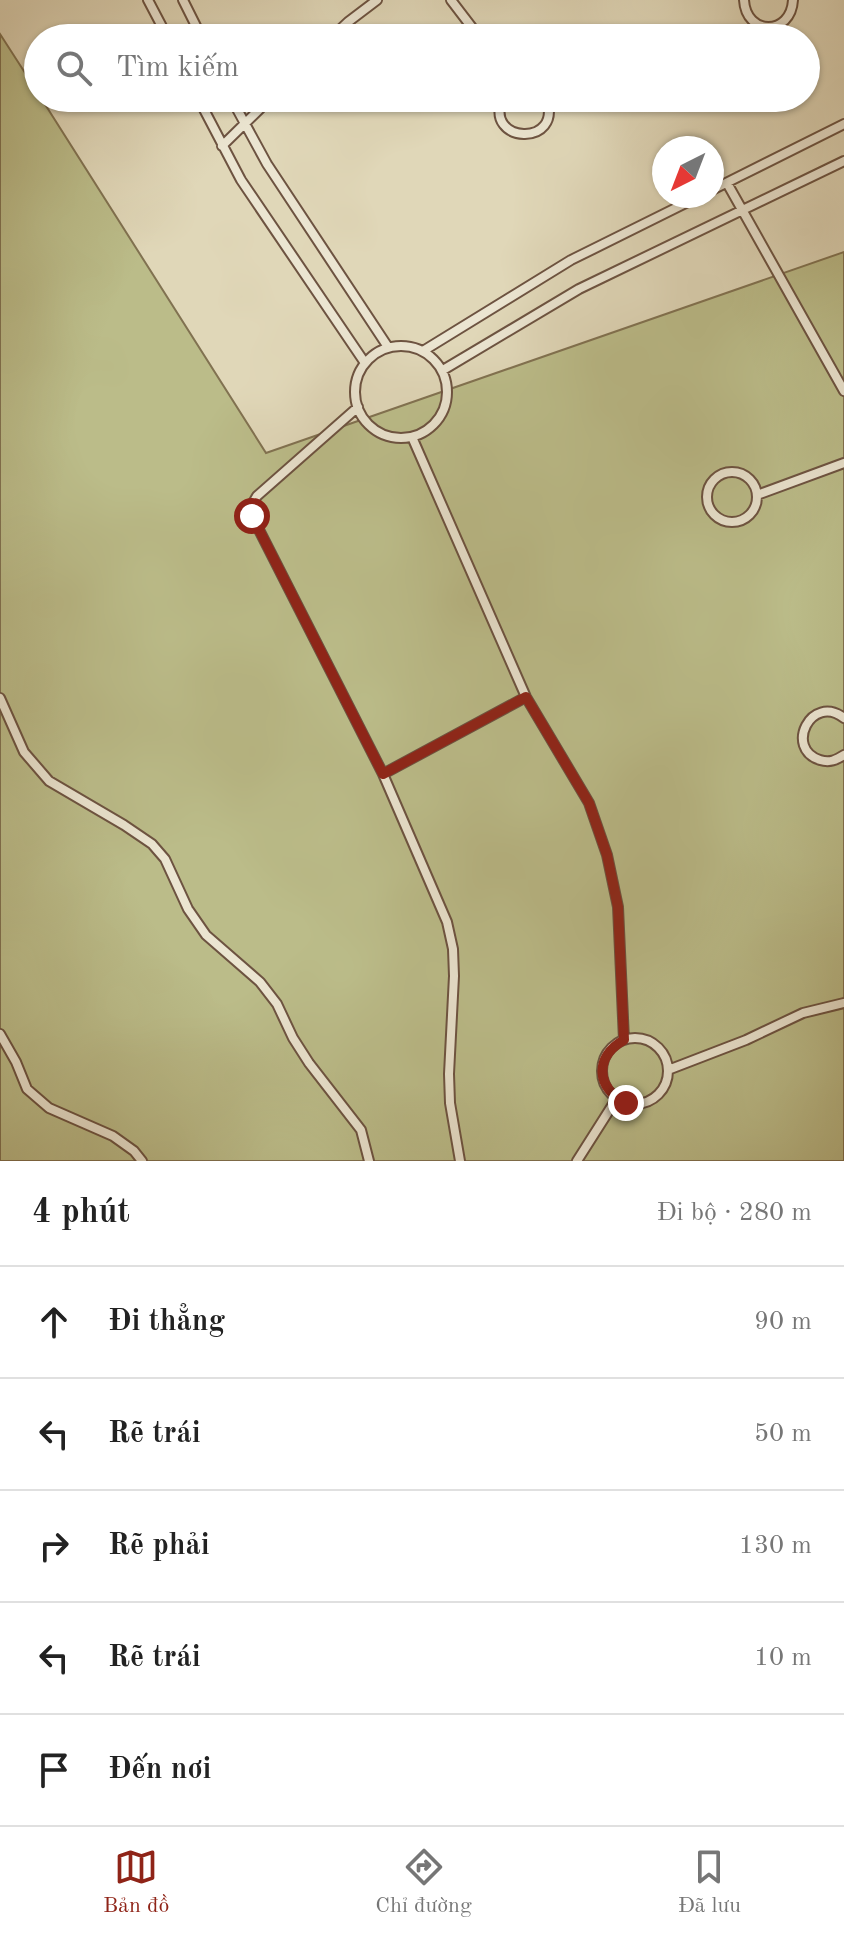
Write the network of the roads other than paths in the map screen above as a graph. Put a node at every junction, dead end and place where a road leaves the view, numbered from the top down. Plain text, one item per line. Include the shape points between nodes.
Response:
1 (148, 0) edge
2 (183, 0) edge
3 (377, 0) edge
4 (451, 0) edge
5 (744, 0) edge
6 (793, 0) edge
7 (161, 24) edge
8 (195, 24) edge
9 (346, 24) edge
10 (469, 24) edge
11 (757, 24) edge
12 (779, 24) edge
13 (205, 112) edge
14 (238, 112) edge
15 (257, 112) edge
16 (499, 112) edge
17 (548, 112) edge
18 (844, 124) edge
19 (244, 125) junction
20 (222, 146) junction
21 (844, 161) edge
22 (727, 183) junction
23 (724, 184) edge
24 (676, 208) edge
25 (743, 211) junction
26 (388, 347) junction
27 (423, 351) junction
28 (365, 363) junction
29 (443, 370) junction
30 (844, 391) edge
31 (358, 407) junction
32 (412, 437) junction
33 (844, 463) edge
34 (757, 495) junction
35 (526, 697) junction
36 (0, 698) edge
37 (844, 718) edge
38 (844, 755) edge
39 (383, 774) junction
40 (844, 1003) edge
41 (0, 1034) edge
42 (624, 1040) junction
43 (668, 1070) junction
44 (617, 1098) junction
45 (142, 1161) edge
46 (369, 1161) edge
47 (460, 1161) edge
48 (577, 1161) edge

1 - 7 lane
2 - 8 lane
3 - 9 lane
4 - 10 lane
5 - 11 lane
6 - 12 lane via 789,17
13 - 20 lane
14 - 19 lane
15 - 19 lane
16 - 17 lane via 506,127 522,135 538,131
18 - 22 lane
19 - 20 lane
19 - 26 lane
20 - 28 lane
21 - 25 lane
22 - 23 lane
22 - 25 lane
24 - 27 lane via 571,260
25 - 29 lane via 579,289
25 - 30 lane
26 - 27 lane
26 - 28 lane
27 - 29 lane
28 - 31 lane via 356,384
29 - 32 lane via 445,408 433,426
31 - 32 lane via 364,419 385,435
31 - 39 lane via 250,508
32 - 35 lane
33 - 34 lane
34 - 34 lane via 755,487 734,472 718,476 707,490 709,507 721,520 738,521 752,512
35 - 39 lane
35 - 42 lane via 589,803 607,855 618,907
36 - 46 lane via 24,752 49,781 124,825 165,859 206,935 277,1004 309,1063 361,1130
37 - 38 lane via 821,712 807,722 802,738 816,759 834,761
39 - 47 lane via 447,922 453,949 449,1074
40 - 43 lane via 803,1013
41 - 45 lane via 27,1089 49,1108 113,1136
42 - 43 lane via 654,1044
42 - 44 lane via 603,1062 604,1082
43 - 44 lane via 663,1090 647,1102
44 - 48 lane

